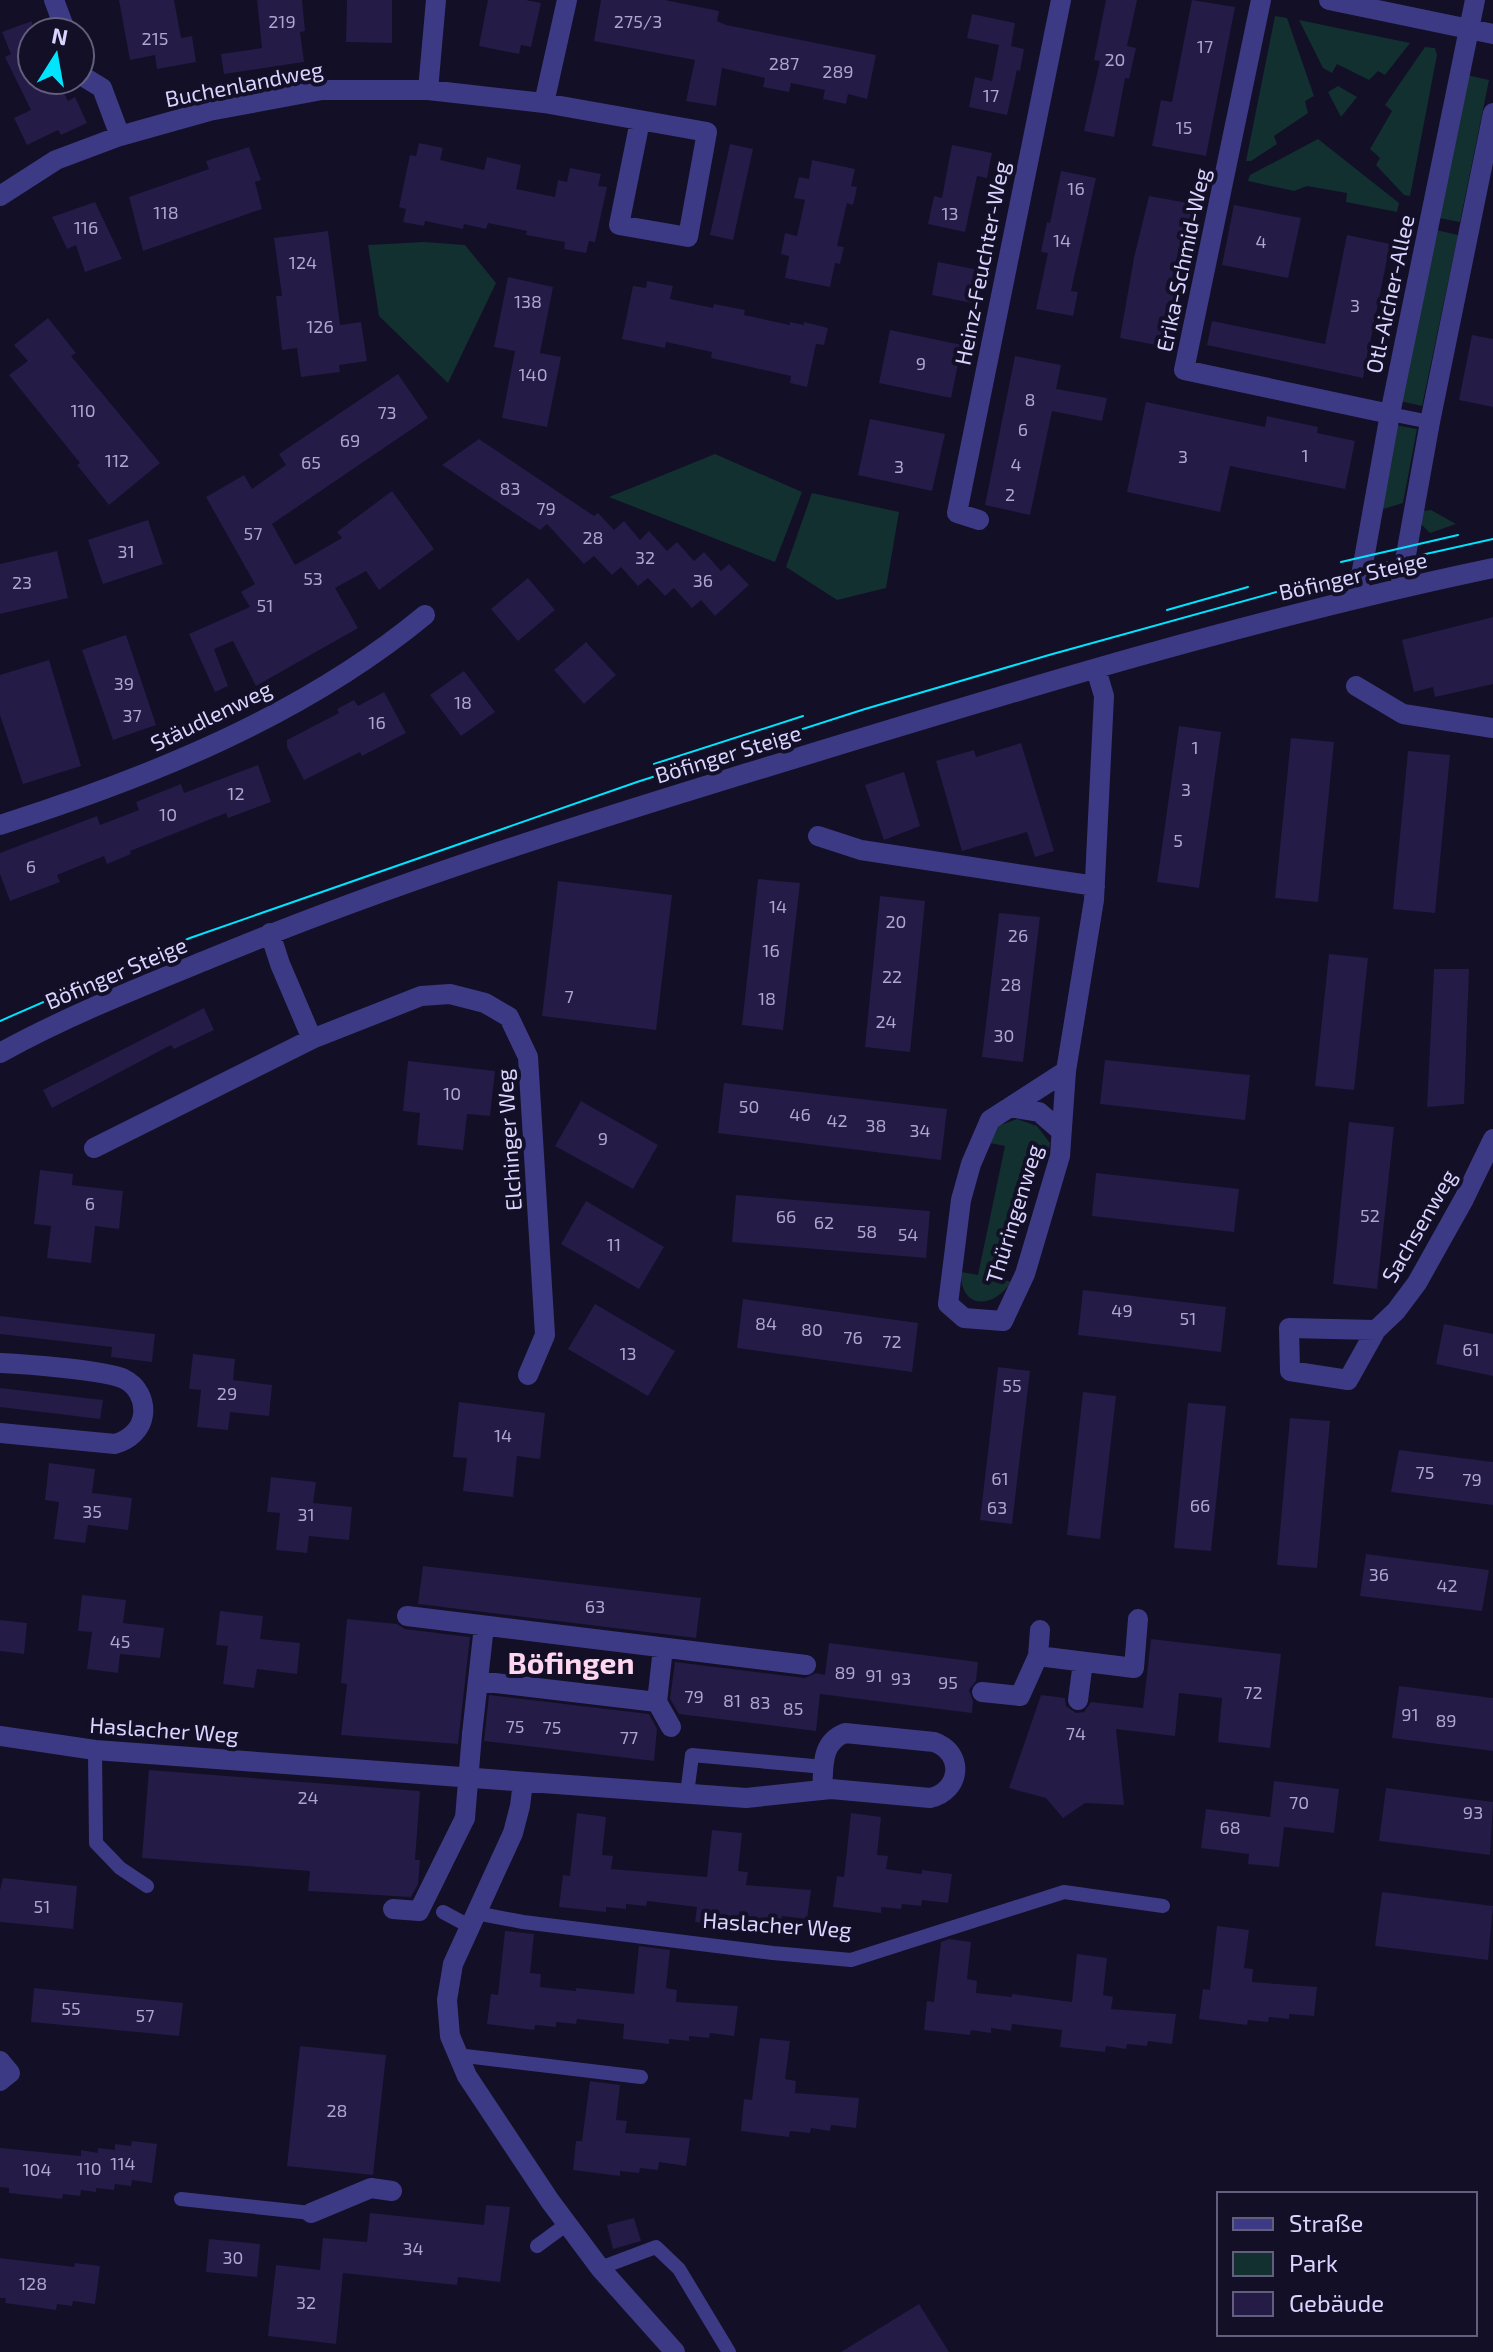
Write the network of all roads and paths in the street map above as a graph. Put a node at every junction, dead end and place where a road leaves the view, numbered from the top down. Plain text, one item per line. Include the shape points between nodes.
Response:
1 (436, 0) edge
2 (567, 0) edge
3 (1061, 0) edge
4 (1261, 0) edge
5 (1329, 0) edge
6 (1475, 0) edge
7 (1469, 29) junction
8 (1493, 34) edge
9 (96, 84) edge
10 (428, 90) junction
11 (544, 103) junction
12 (1493, 113) edge
13 (640, 121) junction
14 (120, 136) junction
15 (0, 196) edge
16 (1390, 414) junction
17 (1430, 422) junction
18 (979, 520) dead end
19 (1493, 568) edge
20 (1400, 588) junction
21 (1357, 598) junction
22 (425, 615) dead end
23 (1096, 669) junction
24 (1356, 686) dead end
25 (1493, 728) edge
26 (0, 825) edge
27 (818, 836) dead end
28 (1095, 886) junction
29 (270, 933) junction
30 (312, 1039) junction
31 (0, 1053) edge
32 (1066, 1071) junction
33 (1010, 1107) junction
34 (1061, 1131) junction
35 (1493, 1139) edge
36 (94, 1148) dead end
37 (1376, 1330) dead end
38 (0, 1363) edge
39 (528, 1375) dead end
40 (0, 1433) edge
41 (407, 1616) dead end
42 (1138, 1619) dead end
43 (484, 1626) junction
44 (1040, 1630) dead end
45 (663, 1648) junction
46 (1038, 1656) junction
47 (1083, 1662) junction
48 (806, 1665) dead end
49 (478, 1681) junction
50 (982, 1692) dead end
51 (1078, 1700) dead end
52 (657, 1702) junction
53 (671, 1727) dead end
54 (0, 1736) edge
55 (95, 1750) junction
56 (824, 1767) junction
57 (523, 1782) junction
58 (822, 1790) junction
59 (687, 1794) junction
60 (147, 1886) dead end
61 (1163, 1906) dead end
62 (393, 1909) dead end
63 (443, 1912) dead end
64 (472, 1919) junction
65 (457, 2055) junction
66 (0, 2061) edge
67 (641, 2077) dead end
68 (0, 2081) edge
69 (392, 2191) dead end
70 (181, 2199) dead end
71 (311, 2213) joint
72 (567, 2224) junction
73 (537, 2246) dead end
74 (600, 2268) junction
75 (675, 2352) edge
76 (729, 2352) edge

1 - 10 street
2 - 11 street
3 - 18 street, Heinz-Feuchter-Weg via 957,513
4 - 16 street, Erika-Schmid-Weg via 1184,370
5 - 7 street
6 - 7 street, Otl-Aicher-Allee
7 - 8 street
7 - 16 street, Otl-Aicher-Allee
9 - 14 street
10 - 11 street, Buchenlandweg
10 - 14 street, Buchenlandweg via 322,90 209,111
11 - 13 street, Buchenlandweg
12 - 17 street
13 - 13 street, Buchenlandweg via 707,132 688,237 619,225
14 - 15 street, Buchenlandweg via 56,160
16 - 17 lane
16 - 21 street, Otl-Aicher-Allee
17 - 20 street
19 - 20 street, Böfinger Steige
20 - 21 street, Böfinger Steige
21 - 23 street, Böfinger Steige
22 - 26 street, Stäudlenweg via 374,655 187,757
23 - 28 street, Thüringenweg via 1104,696
23 - 29 street, Böfinger Steige via 444,868
24 - 25 street via 1403,714
27 - 28 street via 861,850
28 - 32 street, Thüringenweg
29 - 30 street
29 - 31 street, Böfinger Steige
30 - 36 street, Elchinger Weg
30 - 39 street, Elchinger Weg via 421,996 450,994 485,1003 509,1017 528,1057 545,1335
32 - 33 street, Thüringenweg
32 - 34 street, Thüringenweg
33 - 34 street, Thüringenweg via 1039,1112
33 - 34 street, Thüringenweg via 990,1120 961,1200 948,1304 964,1318 1003,1321 1025,1274 1060,1156
35 - 37 street, Sachsenweg via 1417,1283
38 - 40 street via 123,1378 139,1393 143,1414 134,1434 115,1444
41 - 43 street
42 - 47 street via 1134,1668
43 - 45 street
43 - 49 street
44 - 46 street
45 - 48 street
45 - 52 street
46 - 47 street
46 - 50 street via 1020,1696
47 - 51 street
49 - 52 street
49 - 62 street, bridge via 465,1818 419,1911
52 - 53 street
54 - 55 street, Haslacher Weg
55 - 57 street, Haslacher Weg
55 - 60 lane via 96,1843
56 - 58 street, Haslacher Weg
56 - 58 street, Haslacher Weg via 830,1743 850,1732 938,1743 952,1754 956,1772 946,1791 930,1798
56 - 59 lane via 692,1755
57 - 59 street, Haslacher Weg
57 - 64 street via 513,1833
58 - 59 street, Haslacher Weg via 754,1798
61 - 64 lane, Haslacher Weg via 1064,1892 851,1960
63 - 64 lane, Haslacher Weg
64 - 65 street via 453,1964 447,2000
65 - 67 lane
65 - 72 street
66 - 68 street via 10,2073
69 - 71 street via 371,2188
70 - 71 lane
72 - 73 lane
72 - 74 street
74 - 75 street
74 - 76 lane via 656,2247 679,2269

